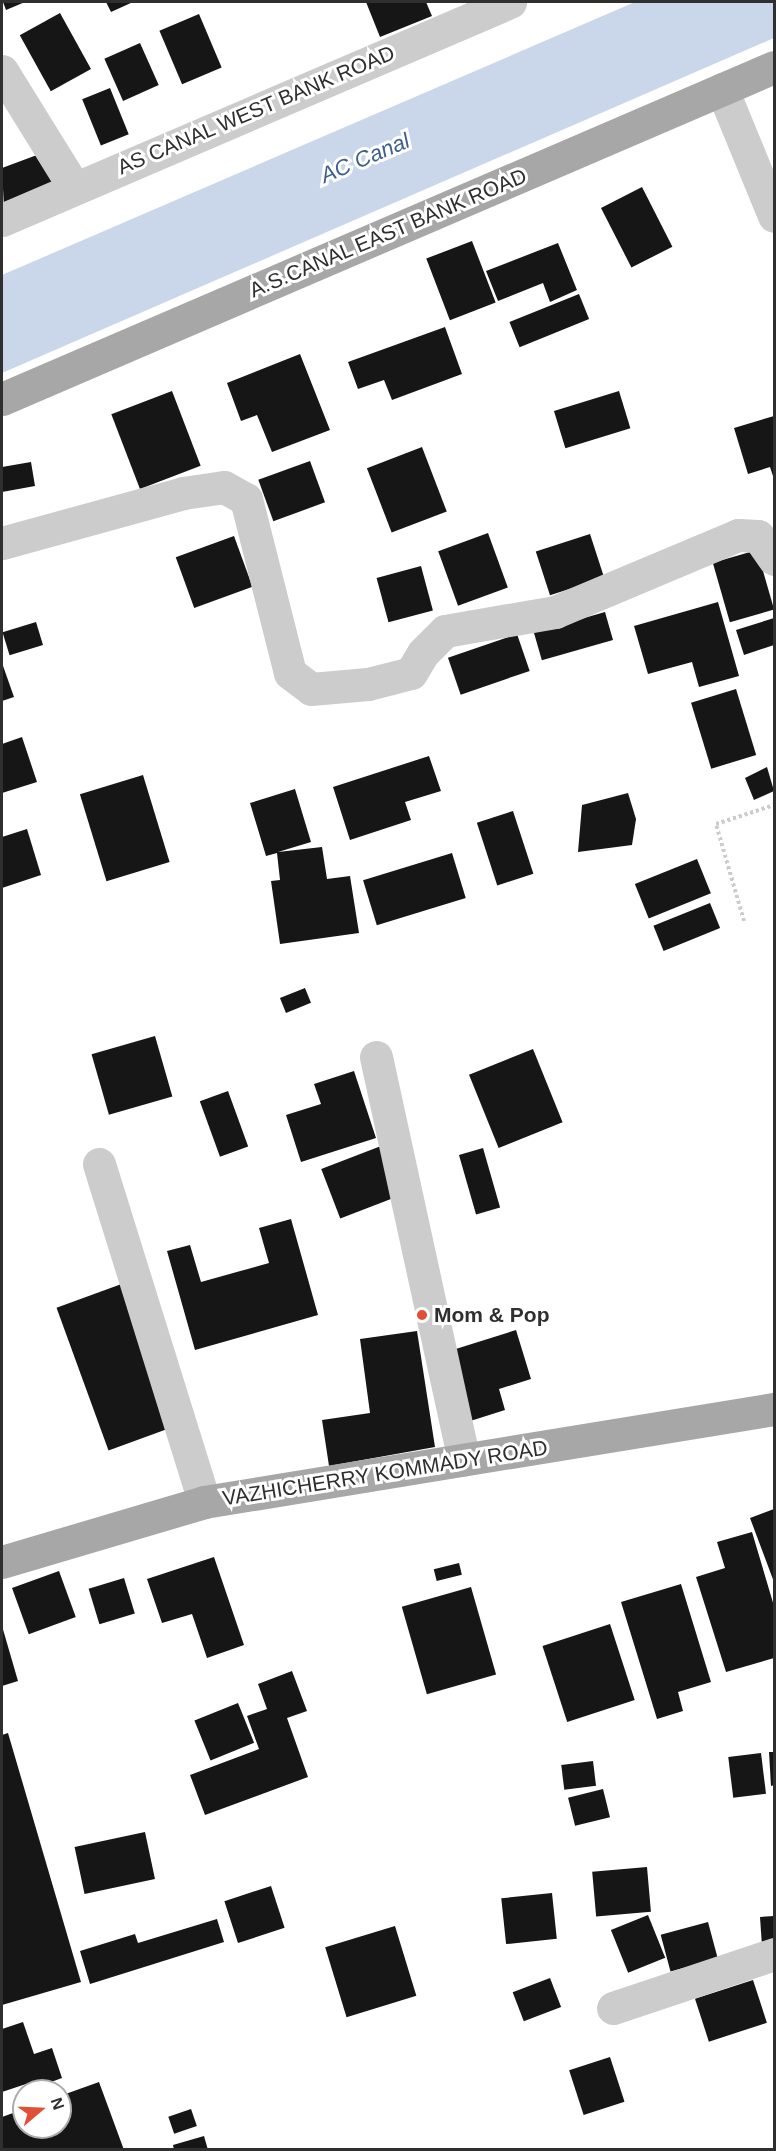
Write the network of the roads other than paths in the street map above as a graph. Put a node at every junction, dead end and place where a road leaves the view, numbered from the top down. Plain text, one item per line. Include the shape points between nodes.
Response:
1 (510, 2) edge
2 (453, 13) edge
3 (774, 67) edge
4 (2, 71) edge
5 (723, 89) junction
6 (74, 187) junction
7 (774, 216) edge
8 (2, 220) edge
9 (2, 399) edge
10 (2, 543) edge
11 (774, 559) edge
12 (376, 1057) dead end
13 (99, 1164) dead end
14 (774, 1409) edge
15 (464, 1461) junction
16 (204, 1502) junction
17 (2, 1562) edge
18 (774, 1954) edge
19 (613, 2008) dead end

1 - 2 street, AS CANAL WEST BANK ROAD
2 - 6 street, AS CANAL WEST BANK ROAD
3 - 5 main road, A.S.CANAL EAST BANK ROAD
4 - 6 street
5 - 7 street
5 - 9 main road, A.S.CANAL EAST BANK ROAD
6 - 8 street, AS CANAL WEST BANK ROAD
10 - 11 street via 183,493 224,487 246,499 290,673 310,689 368,684 411,674 423,653 445,631 555,612 738,535 758,536
12 - 15 street
13 - 16 street
14 - 15 main road, VAZHICHERRY KOMMADY ROAD
15 - 16 main road, VAZHICHERRY KOMMADY ROAD
16 - 17 main road, VAZHICHERRY KOMMADY ROAD
18 - 19 street

